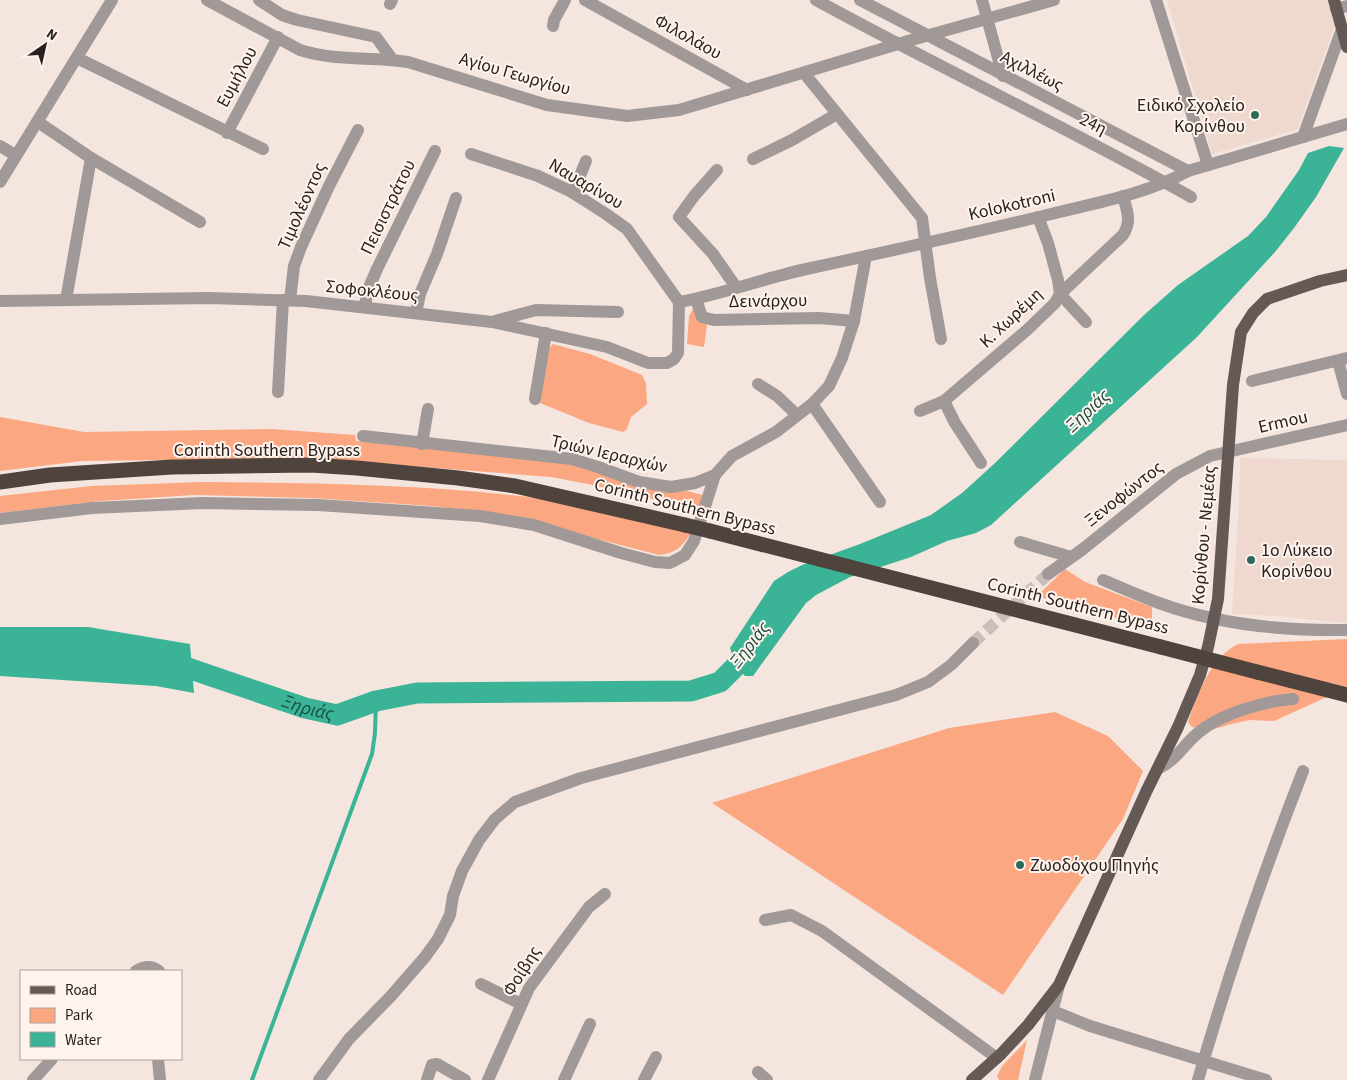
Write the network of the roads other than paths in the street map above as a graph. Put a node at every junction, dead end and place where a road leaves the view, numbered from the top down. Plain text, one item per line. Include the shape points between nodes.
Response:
1 (112, 0) edge
2 (207, 0) edge
3 (259, 0) edge
4 (565, 0) edge
5 (585, 0) edge
6 (816, 0) edge
7 (860, 0) edge
8 (982, 0) edge
9 (1054, 0) edge
10 (1156, 0) edge
11 (1339, 5) edge
12 (987, 18) junction
13 (552, 26) dead end
14 (1342, 29) junction
15 (928, 36) junction
16 (278, 38) junction
17 (903, 43) junction
18 (1347, 47) edge
19 (77, 58) junction
20 (392, 59) junction
21 (804, 73) junction
22 (1003, 76) junction
23 (747, 90) junction
24 (837, 114) junction
25 (38, 122) junction
26 (1347, 124) edge
27 (358, 130) dead end
28 (227, 133) junction
29 (1303, 137) junction
30 (0, 146) edge
31 (263, 150) dead end
32 (435, 151) dead end
33 (471, 154) dead end
34 (15, 156) junction
35 (91, 158) junction
36 (753, 159) dead end
37 (586, 161) dead end
38 (1208, 165) junction
39 (718, 170) dead end
40 (1188, 171) junction
41 (0, 182) edge
42 (1165, 182) junction
43 (573, 193) junction
44 (1123, 196) junction
45 (1191, 197) dead end
46 (456, 198) dead end
47 (1038, 217) junction
48 (200, 222) dead end
49 (926, 243) junction
50 (866, 256) junction
51 (1347, 275) edge
52 (736, 286) junction
53 (1060, 294) junction
54 (696, 299) junction
55 (66, 300) junction
56 (286, 300) junction
57 (0, 301) edge
58 (679, 302) junction
59 (365, 307) junction
60 (618, 312) dead end
61 (416, 313) junction
62 (854, 321) junction
63 (492, 322) junction
64 (1086, 322) dead end
65 (546, 334) junction
66 (940, 339) dead end
67 (1343, 360) edge
68 (1252, 381) dead end
69 (758, 384) dead end
70 (278, 392) dead end
71 (1347, 394) edge
72 (535, 399) dead end
73 (944, 400) junction
74 (812, 404) junction
75 (428, 409) dead end
76 (920, 411) dead end
77 (797, 415) junction
78 (1347, 425) edge
79 (363, 436) dead end
80 (422, 444) junction
81 (1228, 453) junction
82 (981, 462) dead end
83 (715, 475) junction
84 (0, 482) edge
85 (880, 502) dead end
86 (0, 519) edge
87 (1020, 542) dead end
88 (1071, 557) junction
89 (1048, 574) tunnel mouth
90 (1103, 580) dead end
91 (1214, 618) junction
92 (1347, 630) edge
93 (973, 643) tunnel mouth
94 (1347, 695) edge
95 (1293, 699) dead end
96 (1158, 769) junction
97 (1303, 771) dead end
98 (605, 894) dead end
99 (764, 920) dead end
100 (138, 970) edge
101 (157, 970) edge
102 (481, 984) dead end
103 (1059, 985) junction
104 (521, 1004) junction
105 (1053, 1011) junction
106 (590, 1024) dead end
107 (656, 1057) dead end
108 (997, 1058) junction
109 (51, 1060) edge
110 (158, 1060) edge
111 (1204, 1060) junction
112 (33, 1080) edge
113 (160, 1080) edge
114 (319, 1080) edge
115 (427, 1080) edge
116 (465, 1080) edge
117 (488, 1080) edge
118 (564, 1080) edge
119 (644, 1080) edge
120 (972, 1080) edge
121 (1035, 1080) edge
122 (1198, 1080) edge
123 (1266, 1080) edge

1 - 19 street
2 - 16 street, Αγίου Γεωργίου
3 - 20 street via 282,15 297,20 376,37
4 - 13 street
5 - 23 street, Φιλολάου
6 - 17 street
7 - 15 street, Αχιλλέως
8 - 12 street
9 - 12 street, Αγίου Γεωργίου
10 - 38 street
11 - 14 main road
12 - 15 street, Αγίου Γεωργίου
12 - 22 street
14 - 18 main road
14 - 29 street
15 - 17 street, Αγίου Γεωργίου
15 - 22 street, Αχιλλέως
16 - 20 street, Αγίου Γεωργίου via 300,50 331,58
16 - 28 street, Ευμήλου
17 - 21 street, Αγίου Γεωργίου
17 - 42 street, 24η
19 - 25 street
19 - 28 street
20 - 23 street, Αγίου Γεωργίου via 547,105 627,116 678,110
21 - 23 street, Αγίου Γεωργίου
21 - 24 street
22 - 40 street, Αχιλλέως
24 - 36 street
24 - 49 street via 922,218
25 - 34 street
25 - 35 street
26 - 29 street, Kolokotroni
27 - 56 street, Τιμολέοντος via 301,247
28 - 31 street
29 - 38 street, Kolokotroni
30 - 34 street
32 - 59 street, Πεισιστράτου via 367,292
33 - 43 street, Ναυαρίνου via 517,168
34 - 41 street
35 - 48 street
35 - 55 street
37 - 43 street
38 - 40 street, Kolokotroni
39 - 52 street via 679,217 714,254
40 - 42 street, Kolokotroni
42 - 44 street, Kolokotroni
42 - 45 street, 24η
43 - 58 street, Ναυαρίνου via 627,229
44 - 47 street, Kolokotroni
44 - 53 street via 1128,227 1123,235
46 - 61 street
47 - 49 street, Kolokotroni
47 - 53 street, Κ. Χωρέμη
49 - 50 street, Kolokotroni
49 - 66 street
50 - 52 street, Kolokotroni
50 - 62 street, Τριών Ιεραρχών
51 - 81 main road, Κορίνθου - Νεμέας via 1267,299 1247,322 1238,344
52 - 54 street, Kolokotroni
53 - 64 street
53 - 73 street, Κ. Χωρέμη via 1027,330
54 - 58 street, Kolokotroni
54 - 62 street, Δεινάρχου via 702,317 714,320 810,318
55 - 56 street, Σοφοκλέους
55 - 57 street, Σοφοκλέους
56 - 59 street, Σοφοκλέους
56 - 70 street, Τιμολέοντος
58 - 65 street, Σοφοκλέους via 678,353 667,363 648,364 607,347
59 - 61 street, Σοφοκλέους
60 - 63 street via 536,310
61 - 63 street, Σοφοκλέους
62 - 74 street, Τριών Ιεραρχών via 829,386
63 - 65 street, Σοφοκλέους
65 - 72 street
67 - 68 street
67 - 71 street
69 - 77 street via 778,396
73 - 76 street, Κ. Χωρέμη
73 - 82 street
74 - 77 street, Τριών Ιεραρχών
74 - 85 street
75 - 80 street
77 - 83 street, Τριών Ιεραρχών via 776,432 732,456
78 - 81 street, Ermou
79 - 80 street, Τριών Ιεραρχών
80 - 83 street, Τριών Ιεραρχών via 572,459 639,482 671,487
81 - 88 street, Ξενοφώντος via 1210,456 1176,474
81 - 91 main road, Κορίνθου - Νεμέας
83 - 86 street via 694,541 685,555 670,562 655,562 534,526 480,516 318,505 203,503 92,508
84 - 94 highway, Corinth Southern Bypass, bridge via 50,475 172,467 311,465 515,486 770,546
87 - 88 street
88 - 89 street, Ξενοφώντος
90 - 91 street via 1160,604
91 - 92 street via 1268,627
91 - 96 main road, Κορίνθου - Νεμέας via 1200,675
93 - 114 street via 928,682 896,695 581,778 514,802 484,833 462,871 450,915 438,939 396,990 349,1039
95 - 96 street via 1259,704 1209,726 1198,732 1170,763
96 - 103 main road, Κορίνθου - Νεμέας
97 - 111 street via 1234,961
98 - 104 street, Φοίβης via 589,907 570,931
99 - 108 street via 791,915 822,931
100 - 101 street via 144,966
102 - 104 street
103 - 105 street
103 - 108 main road, Κορίνθου - Νεμέας
104 - 117 street, Φοίβης
105 - 111 street via 1090,1026
105 - 121 street
106 - 118 street
107 - 119 street
108 - 120 main road, Κορίνθου - Νεμέας
109 - 112 street
110 - 113 street
111 - 122 street
111 - 123 street
115 - 116 street via 432,1065 437,1064

